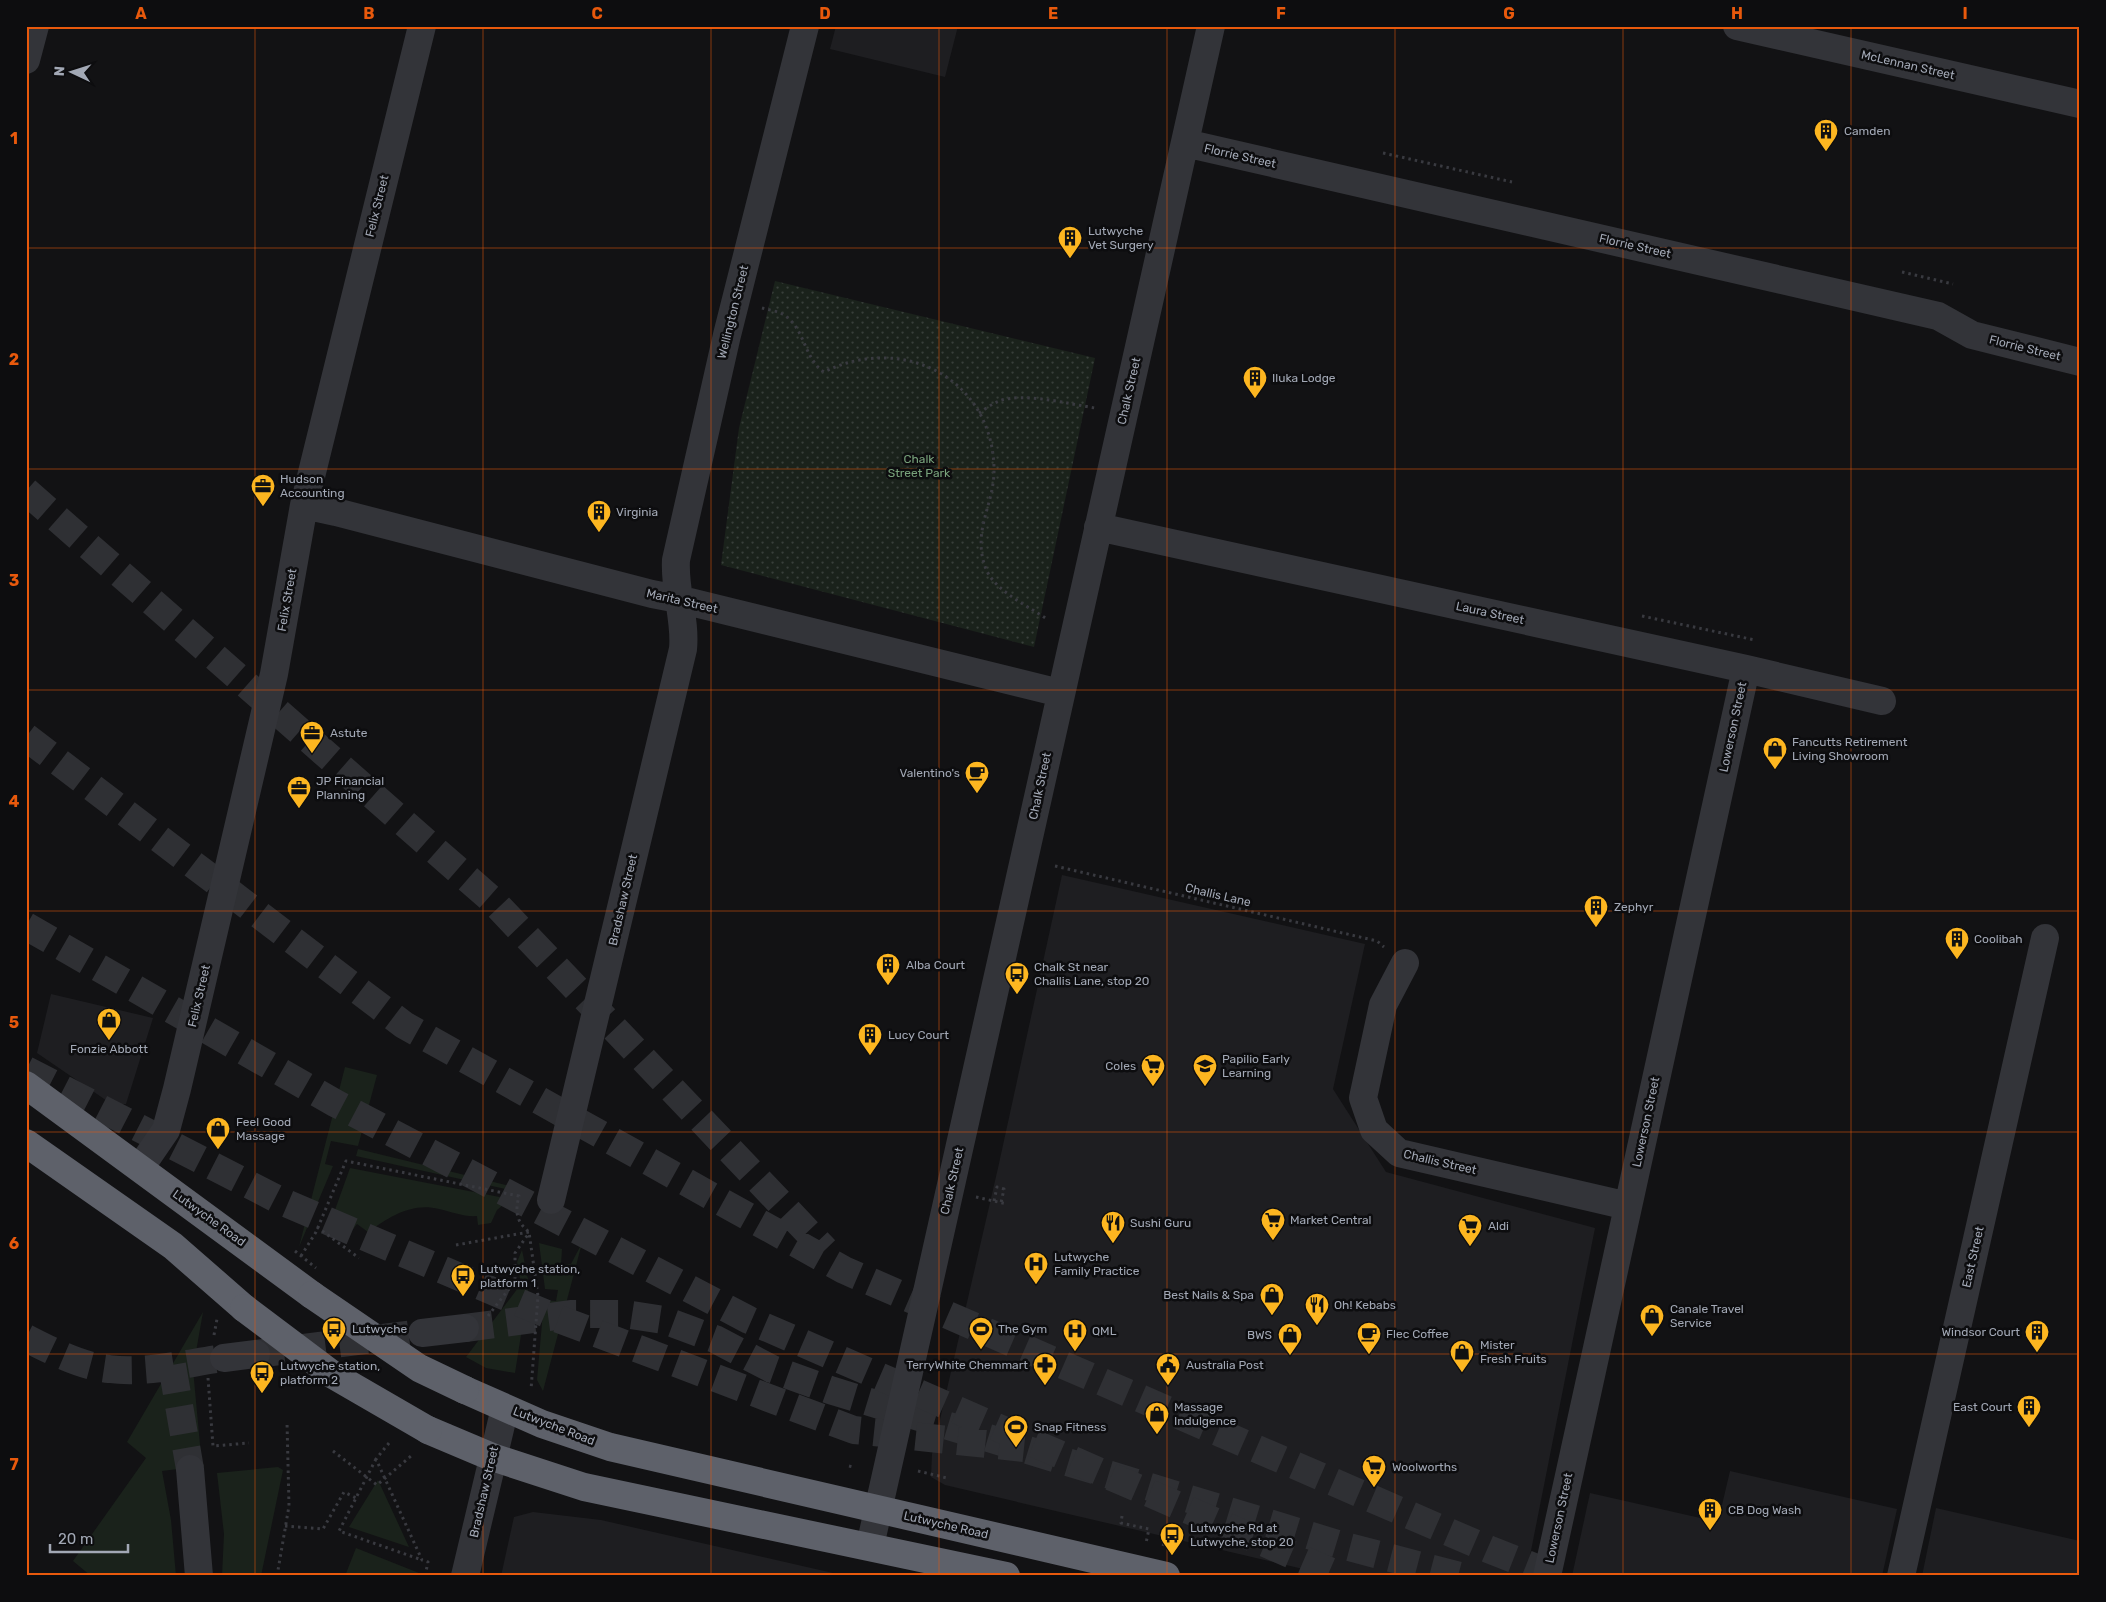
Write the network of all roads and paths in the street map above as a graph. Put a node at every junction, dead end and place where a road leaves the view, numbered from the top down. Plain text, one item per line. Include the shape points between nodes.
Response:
1 (35, 26) edge
2 (422, 26) edge
3 (806, 26) edge
4 (1211, 26) edge
5 (1737, 26) edge
6 (26, 60) edge
7 (2080, 104) edge
8 (1185, 143) junction
9 (1383, 153) dead end
10 (1512, 182) dead end
11 (1902, 272) dead end
12 (1953, 284) dead end
13 (762, 308) dead end
14 (2080, 362) edge
15 (1096, 408) dead end
16 (979, 414) junction
17 (304, 505) junction
18 (1098, 527) junction
19 (678, 599) junction
20 (1642, 616) dead end
21 (1047, 619) dead end
22 (1755, 640) dead end
23 (1746, 669) junction
24 (1060, 693) junction
25 (1882, 701) dead end
26 (1055, 866) dead end
27 (2045, 938) dead end
28 (1377, 942) dead end
29 (1405, 963) dead end
30 (26, 1085) edge
31 (26, 1143) edge
32 (140, 1168) junction
33 (976, 1197) dead end
34 (551, 1200) dead end
35 (994, 1201) junction
36 (1001, 1203) junction
37 (1006, 1204) dead end
38 (1628, 1206) junction
39 (317, 1226) junction
40 (529, 1232) junction
41 (456, 1245) dead end
42 (359, 1258) dead end
43 (290, 1263) junction
44 (234, 1315) junction
45 (476, 1322) joint
46 (422, 1333) tunnel mouth
47 (256, 1354) tunnel mouth
48 (215, 1358) junction
49 (531, 1390) dead end
50 (505, 1408) junction
51 (287, 1422) dead end
52 (249, 1443) dead end
53 (389, 1443) dead end
54 (333, 1451) dead end
55 (411, 1456) dead end
56 (492, 1457) junction
57 (376, 1460) junction
58 (190, 1469) tunnel mouth
59 (918, 1472) dead end
60 (947, 1478) dead end
61 (356, 1498) junction
62 (878, 1510) junction
63 (1122, 1516) dead end
64 (286, 1526) junction
65 (1166, 1536) dead end
66 (1146, 1542) dead end
67 (870, 1546) junction
68 (1163, 1546) dead end
69 (422, 1560) junction
70 (199, 1576) edge
71 (277, 1576) edge
72 (425, 1576) edge
73 (465, 1576) edge
74 (1006, 1576) edge
75 (1166, 1576) edge
76 (1547, 1576) edge
77 (1901, 1576) edge

1 - 6 street
2 - 17 street, Felix Street
3 - 19 street, Wellington Street via 727,335 676,560
4 - 8 street, Chalk Street
5 - 7 street, McLennan Street
8 - 14 street, Florrie Street via 1938,316 1972,334
8 - 18 street, Chalk Street
9 - 10 path
11 - 12 path
13 - 16 path via 785,315 795,326 816,367 824,372 852,360 871,357 891,356 919,363 940,372 962,390
15 - 16 path via 1007,399
16 - 21 path via 990,438 994,468 993,485 980,534 987,570 1000,586
17 - 19 street, Marita Street
17 - 32 street, Felix Street via 268,701 177,1089 166,1130
18 - 23 street, Laura Street
18 - 24 street, Chalk Street
19 - 24 street, Marita Street
19 - 34 street, Bradshaw Street via 684,626 683,649
20 - 22 path
23 - 25 street, Laura Street
23 - 38 street, Lowerson Street
24 - 62 street, Chalk Street
26 - 28 path, Challis Lane
27 - 77 street, East Street
29 - 38 street, Challis Street via 1383,1006 1363,1098 1374,1130 1399,1153
30 - 32 highway, Lutwyche Road
31 - 44 highway via 173,1246
32 - 43 highway, Lutwyche Road
33 - 35 path
35 - 36 path
35 - 36 path via 997,1187 1004,1188
36 - 37 path
38 - 76 street, Lowerson Street
39 - 40 path via 346,1161 519,1196 516,1216
39 - 42 path
39 - 43 path
40 - 41 path
40 - 45 path via 515,1253 515,1281
40 - 49 path via 538,1296
43 - 50 highway, Lutwyche Road, bridge via 389,1349 419,1368
44 - 48 path via 217,1317
44 - 56 highway, bridge via 428,1430
45 - 46 street
47 - 48 street
48 - 52 path via 207,1381 213,1446
50 - 56 street, Bradshaw Street
50 - 62 highway, Lutwyche Road via 610,1447
51 - 64 path via 290,1475
53 - 57 path
54 - 55 path, bridge via 377,1484
56 - 67 highway via 620,1495
56 - 73 street, Bradshaw Street
57 - 61 path
57 - 69 path
58 - 70 street
59 - 60 path
61 - 64 path via 344,1492 323,1529
61 - 69 path via 339,1531
62 - 67 street, Chalk Street
62 - 75 highway, Lutwyche Road
63 - 66 path via 1121,1523 1149,1529
64 - 71 path
65 - 68 path
67 - 74 highway
69 - 72 path via 428,1562

